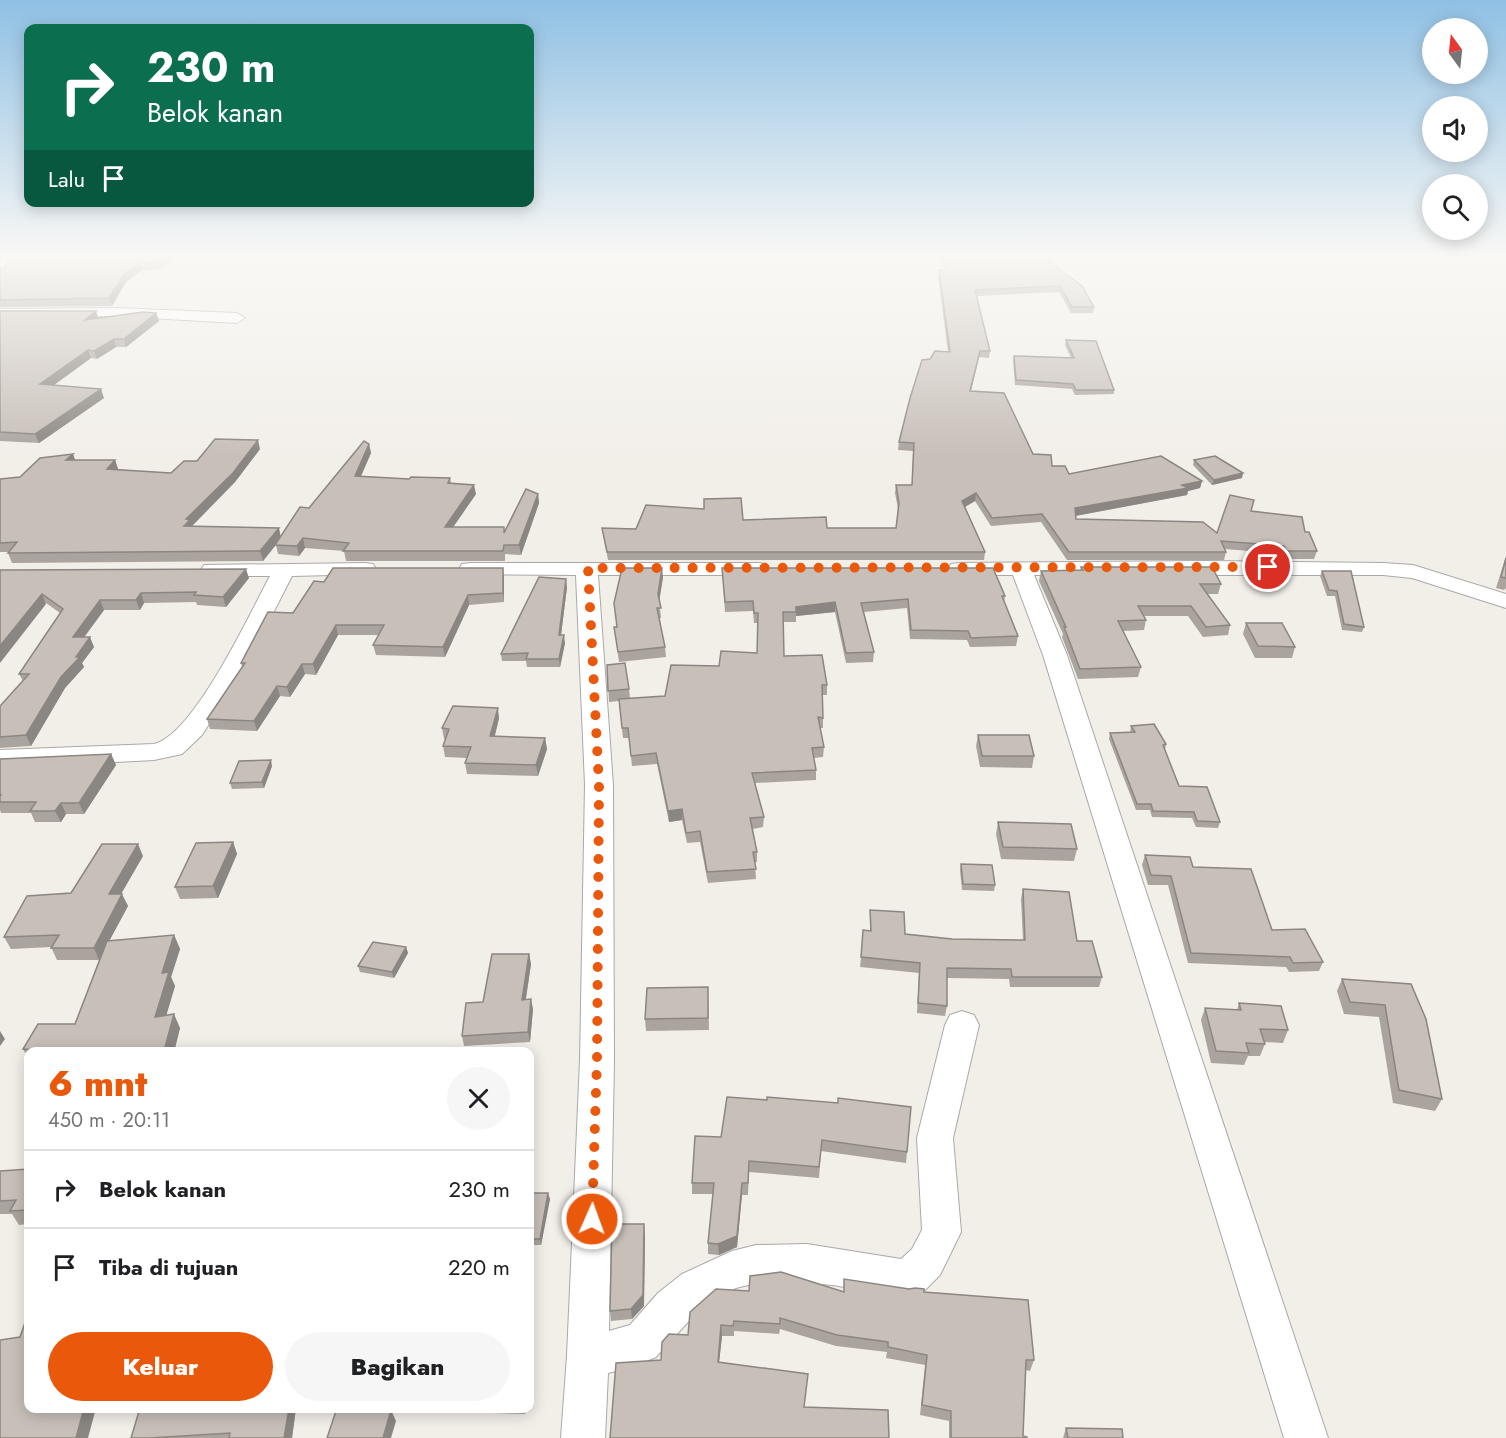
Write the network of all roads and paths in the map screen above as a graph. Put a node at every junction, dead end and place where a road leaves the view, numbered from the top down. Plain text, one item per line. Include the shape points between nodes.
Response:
1 (588, 568) junction
2 (285, 569) junction
3 (390, 569) edge
4 (448, 569) edge
5 (777, 569) edge
6 (940, 569) edge
7 (1021, 569) junction
8 (190, 570) edge
9 (1506, 601) edge
10 (0, 759) edge
11 (962, 1025) dead end
12 (588, 1356) junction
13 (583, 1438) edge
14 (1306, 1438) edge

1 - 4 street
1 - 5 street
1 - 12 street via 599,785 597,1060
2 - 3 street
2 - 8 street
2 - 10 street via 222,685 193,729 178,744 154,752
6 - 7 street
7 - 9 street via 1383,569 1413,572
7 - 14 street via 1055,655
11 - 12 street via 935,1138 942,1232 926,1262 908,1279 808,1264 762,1263 709,1279 679,1302 639,1343
12 - 13 street

